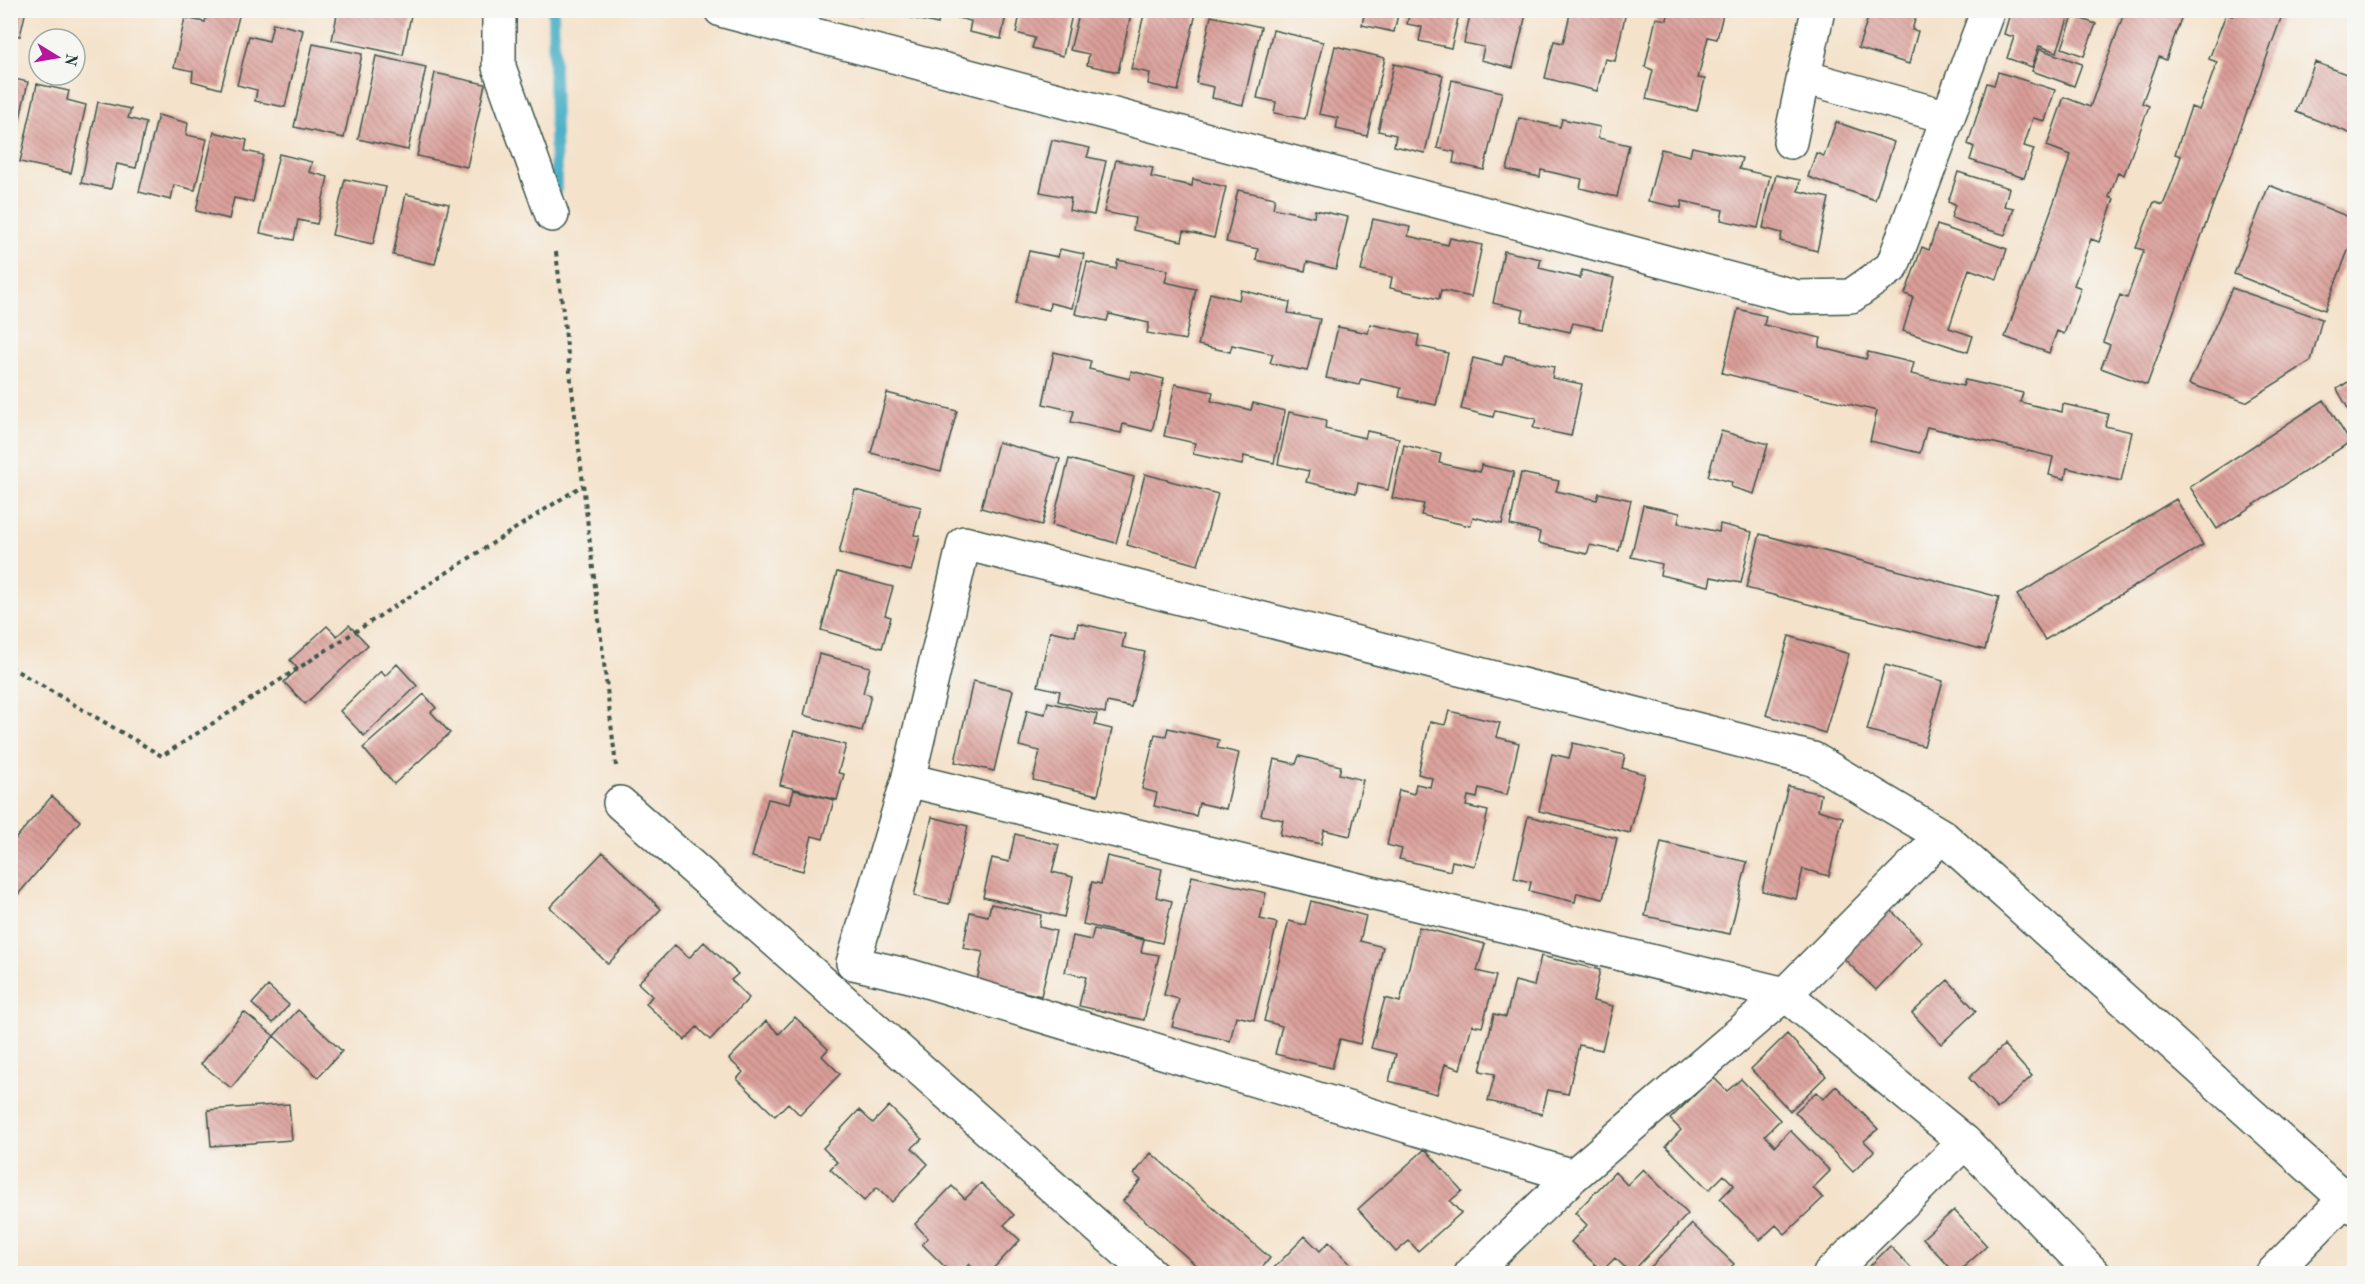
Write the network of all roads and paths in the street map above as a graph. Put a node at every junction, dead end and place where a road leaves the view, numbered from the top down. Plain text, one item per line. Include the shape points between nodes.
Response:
1 (500, 10) edge
2 (721, 10) edge
3 (1818, 10) edge
4 (1988, 10) edge
5 (1804, 76) junction
6 (1948, 117) junction
7 (1790, 142) dead end
8 (552, 216) joint
9 (583, 486) junction
10 (10, 667) edge
11 (908, 780) junction
12 (620, 802) joint
13 (1942, 836) junction
14 (1785, 994) junction
15 (1965, 1142) junction
16 (1573, 1176) junction
17 (2352, 1198) edge
18 (1151, 1274) edge
19 (1471, 1274) edge
20 (1830, 1274) edge
21 (2094, 1274) edge
22 (2272, 1274) edge

1 - 8 street via 499,67
2 - 6 street via 1797,297 1851,296 1892,267
3 - 5 street
4 - 6 street
5 - 6 street
5 - 7 street
8 - 9 path
9 - 10 path via 162,756
9 - 12 path
11 - 13 street via 964,543 1813,759
11 - 14 street
11 - 16 street via 853,963 910,976
12 - 18 street
13 - 14 street
13 - 17 street
14 - 15 street
14 - 16 street
15 - 20 street
15 - 21 street
16 - 19 street
17 - 22 street

